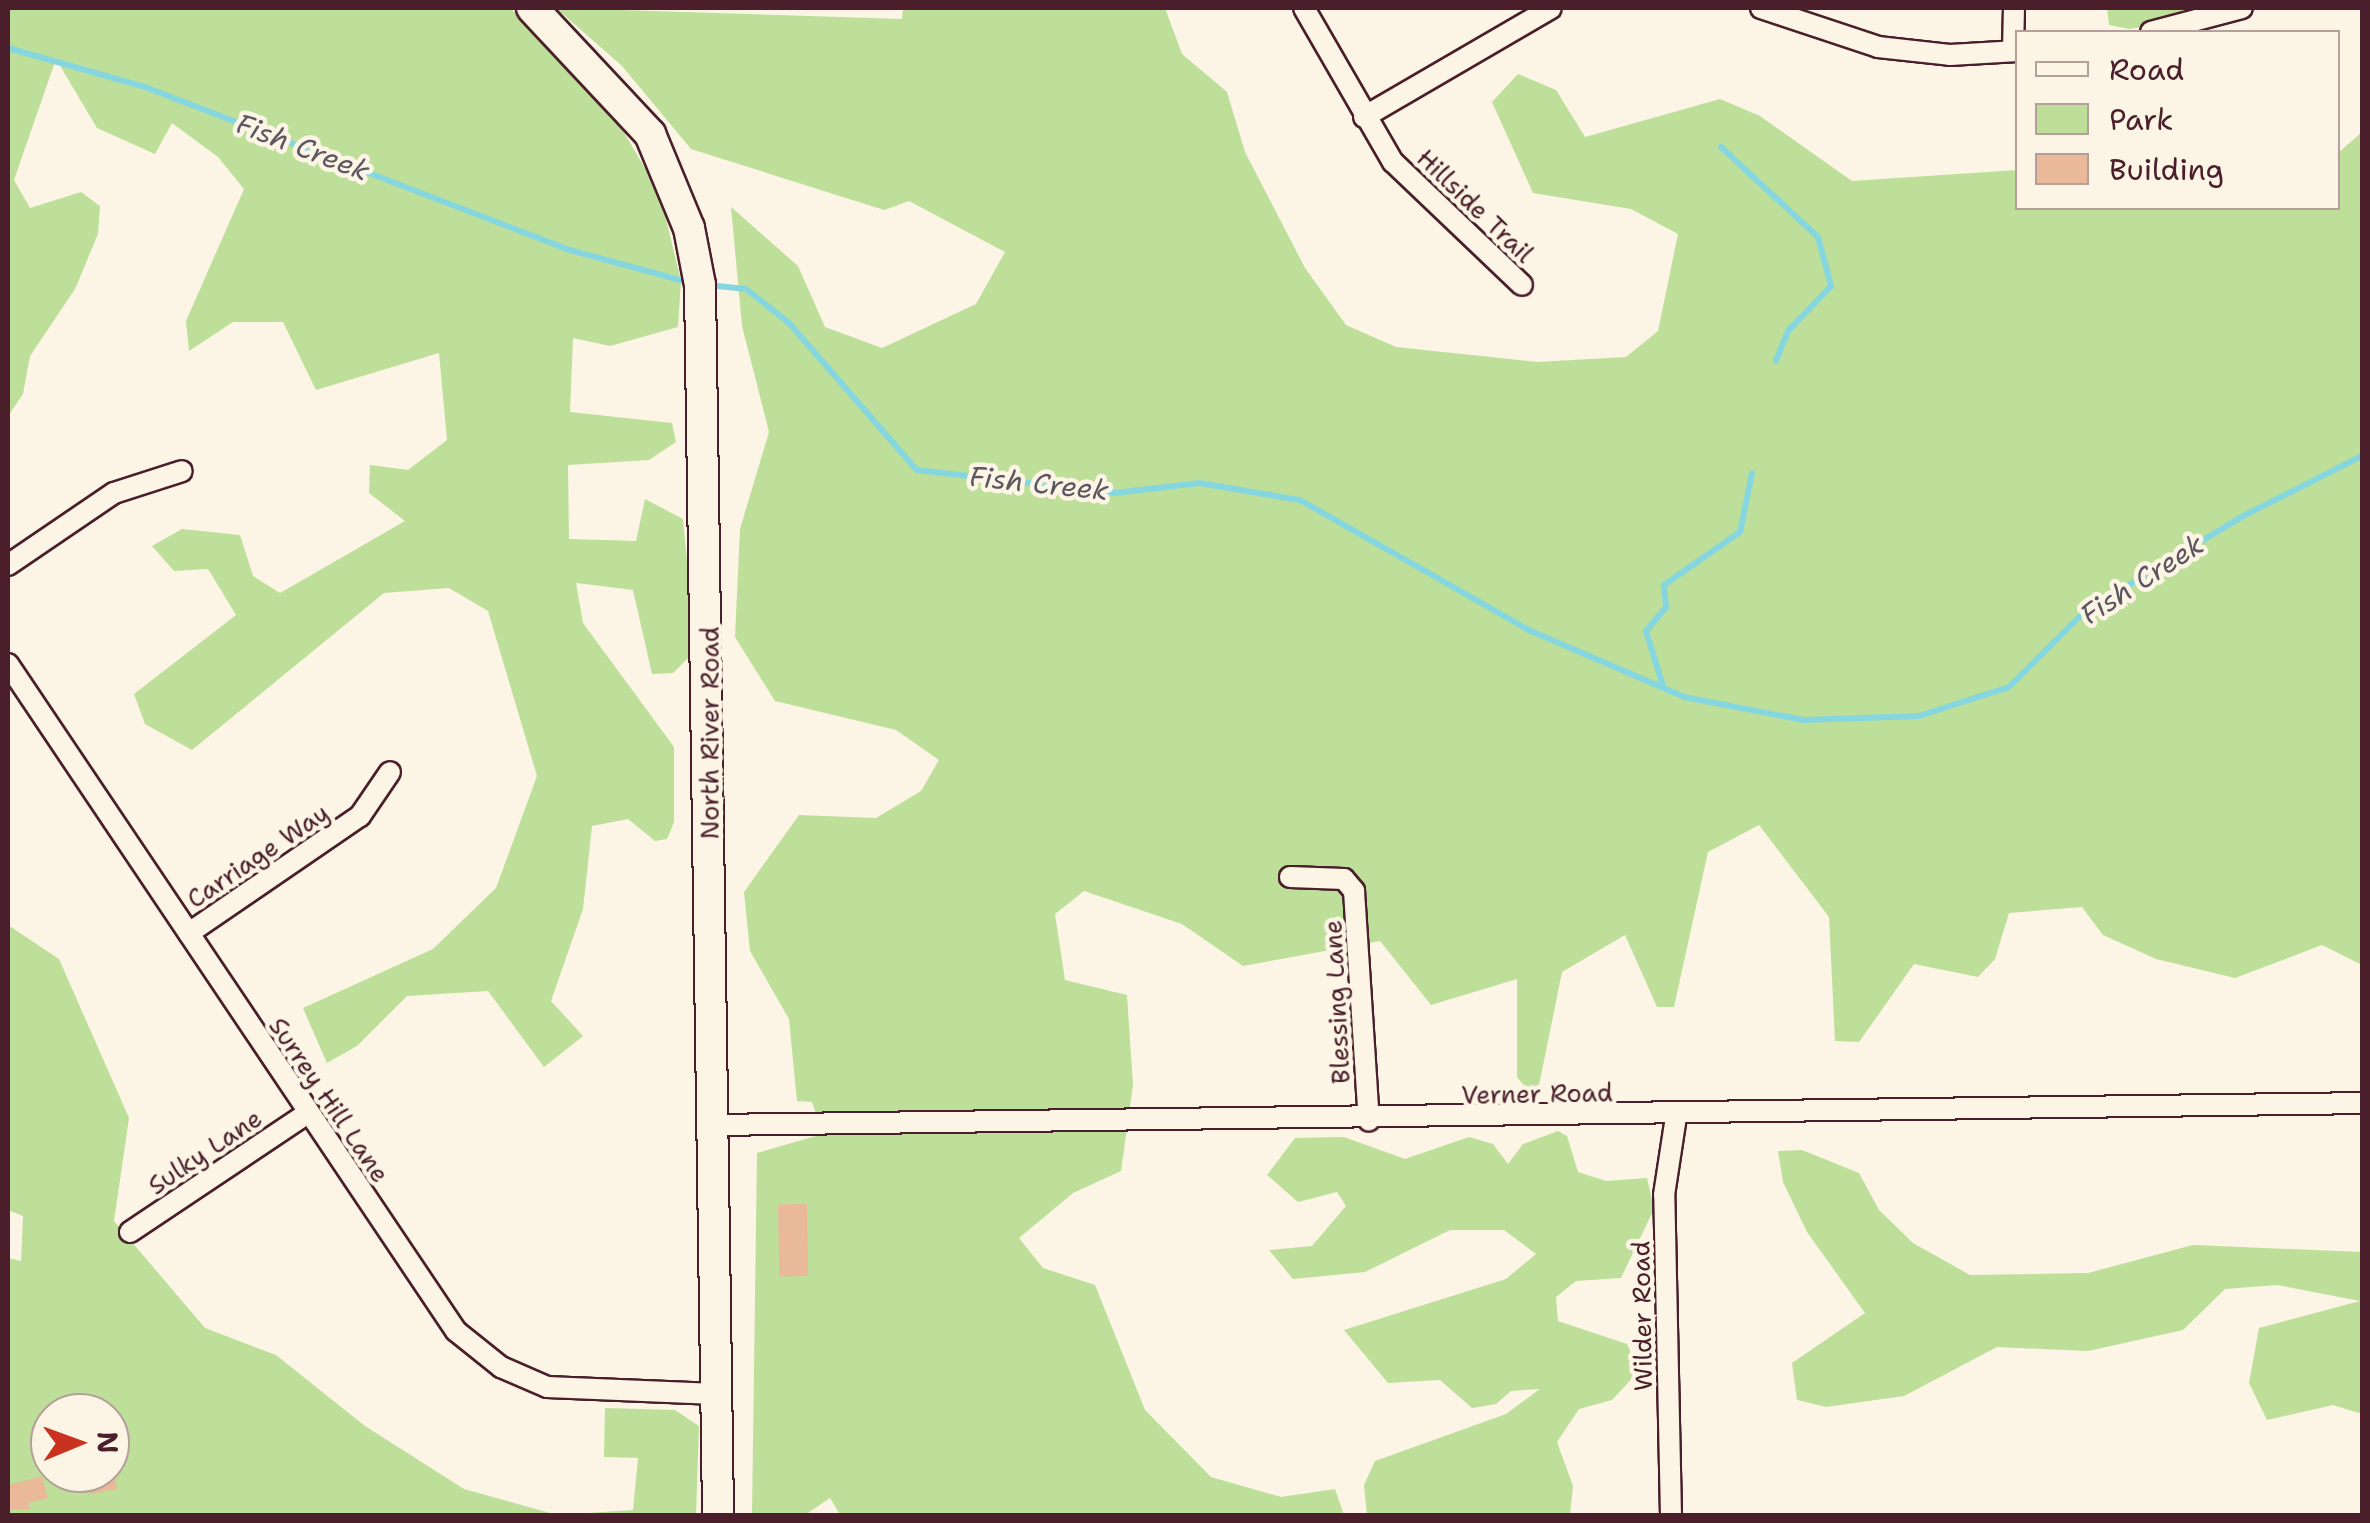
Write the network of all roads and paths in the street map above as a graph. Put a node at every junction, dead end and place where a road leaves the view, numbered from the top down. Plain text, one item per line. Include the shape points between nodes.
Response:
1 (532, 8) edge
2 (1304, 8) edge
3 (1551, 8) edge
4 (1761, 8) edge
5 (2014, 8) edge
6 (2242, 8) edge
7 (2159, 30) edge
8 (2015, 51) edge
9 (1364, 116) junction
10 (1522, 285) dead end
11 (182, 471) dead end
12 (8, 564) edge
13 (8, 664) edge
14 (390, 772) dead end
15 (1290, 877) dead end
16 (188, 933) junction
17 (2362, 1103) edge
18 (308, 1113) junction
19 (1676, 1116) junction
20 (1368, 1121) junction
21 (712, 1125) junction
22 (130, 1232) dead end
23 (716, 1394) junction
24 (718, 1516) edge
25 (1671, 1516) edge

1 - 21 street, North River Road via 634,112 689,228 703,332
2 - 9 street, Hillside Trail
3 - 9 street
4 - 8 street via 1878,47
5 - 8 street
6 - 7 street
9 - 10 street, Hillside Trail via 1431,204
11 - 12 street via 114,493
13 - 16 street, Surrey Hill Lane
14 - 16 street, Carriage Way via 348,826
15 - 20 street, Blessing Lane via 1344,878 1354,891
16 - 18 street, Surrey Hill Lane
17 - 19 street, Verner Road
18 - 22 street, Sulky Lane
18 - 23 street, Surrey Hill Lane via 441,1313 484,1357 566,1392
19 - 20 street, Verner Road
19 - 25 street, Wilder Road via 1664,1195
20 - 21 street, Verner Road
21 - 23 street, North River Road
23 - 24 street, North River Road

